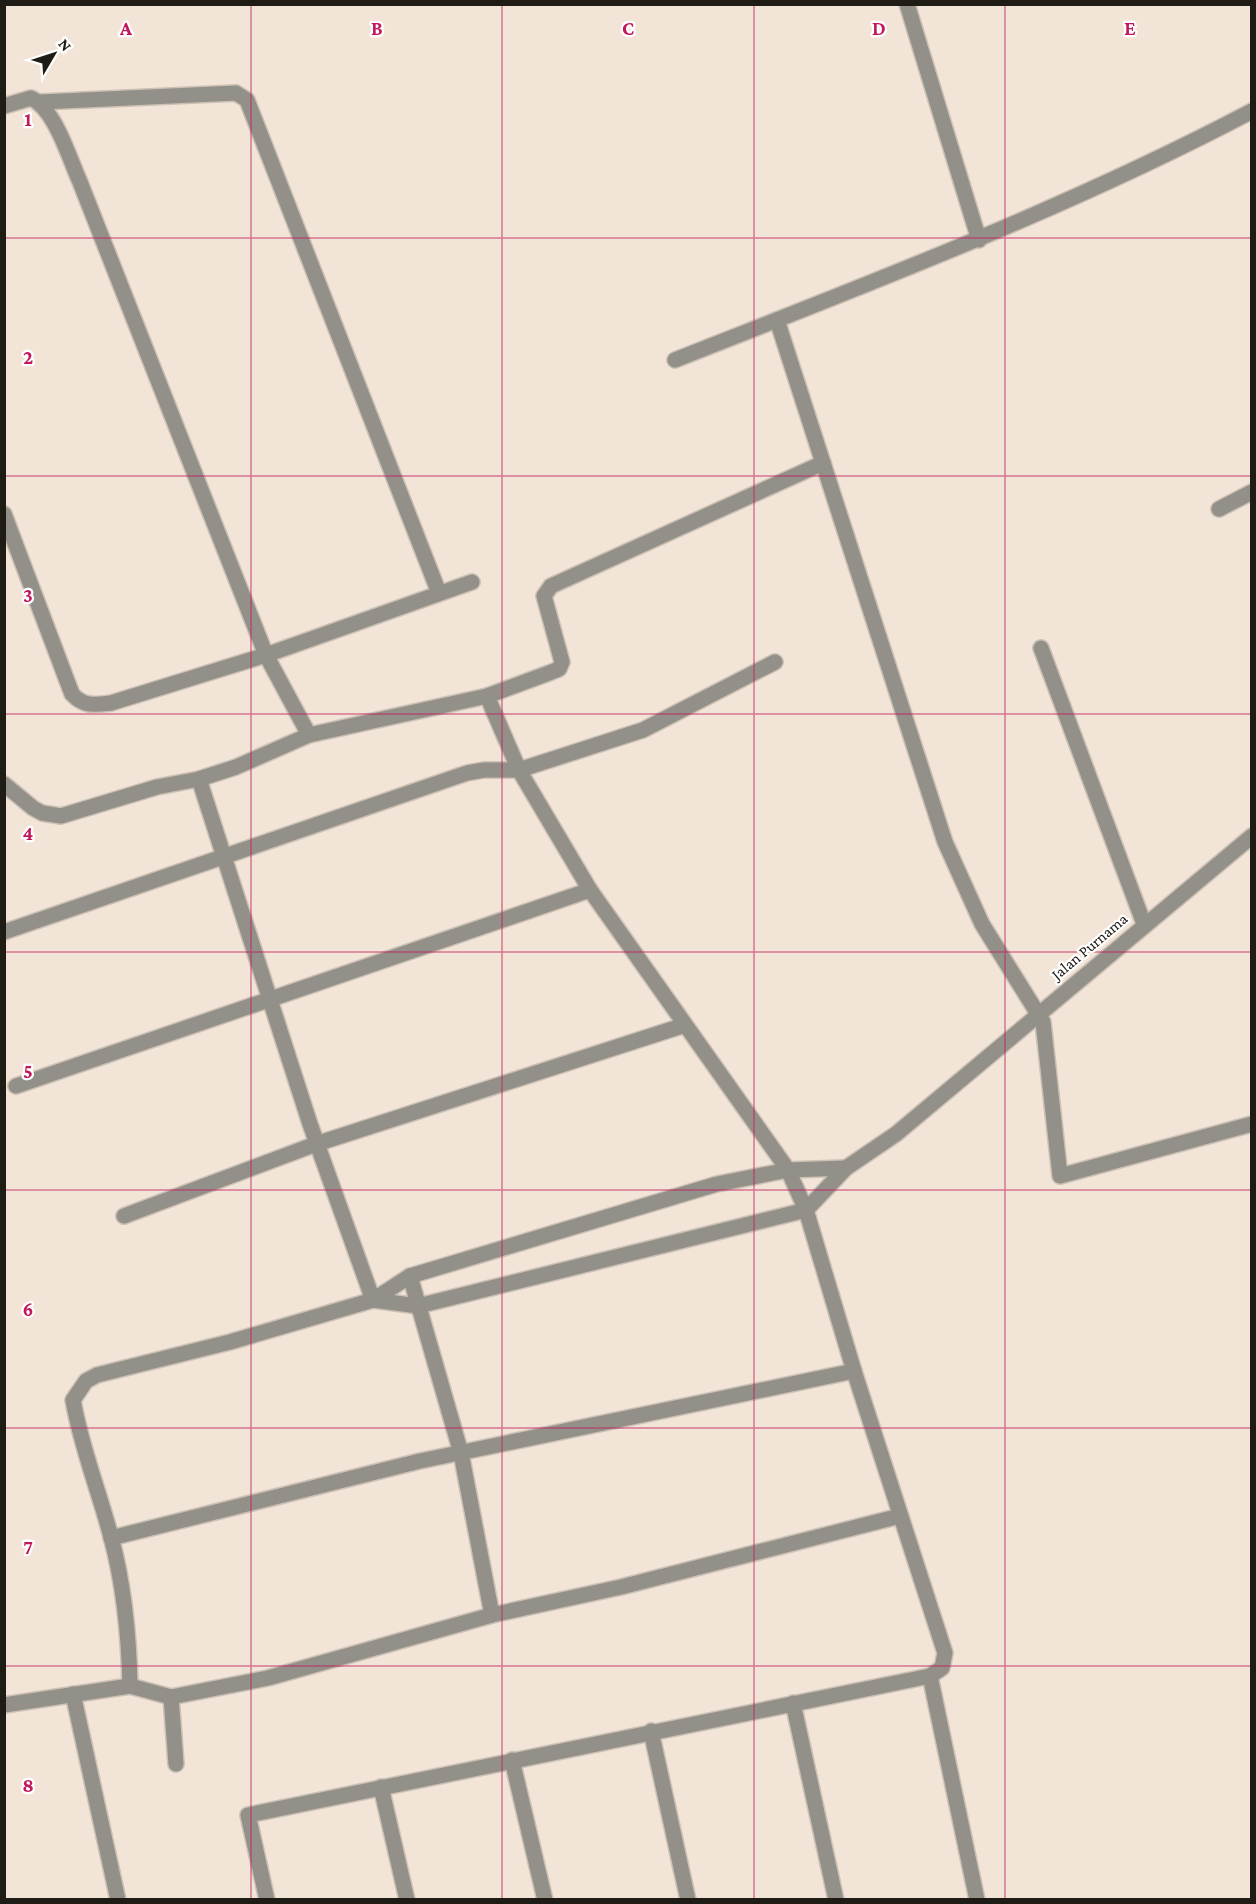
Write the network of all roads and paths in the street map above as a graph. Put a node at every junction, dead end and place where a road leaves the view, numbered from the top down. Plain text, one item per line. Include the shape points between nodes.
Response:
1 (907, 4) edge
2 (40, 102) junction
3 (4, 106) edge
4 (1251, 111) edge
5 (979, 240) junction
6 (777, 320) junction
7 (675, 360) dead end
8 (823, 463) junction
9 (1251, 492) edge
10 (1219, 509) dead end
11 (4, 513) edge
12 (472, 582) dead end
13 (439, 593) junction
14 (1041, 648) dead end
15 (266, 655) junction
16 (775, 662) dead end
17 (487, 696) junction
18 (309, 735) junction
19 (519, 770) junction
20 (200, 779) junction
21 (4, 784) edge
22 (1251, 836) edge
23 (226, 856) junction
24 (590, 890) junction
25 (1144, 924) junction
26 (4, 932) edge
27 (270, 998) junction
28 (1038, 1012) junction
29 (685, 1025) junction
30 (16, 1086) dead end
31 (1251, 1124) edge
32 (316, 1144) junction
33 (846, 1168) junction
34 (788, 1170) junction
35 (806, 1209) junction
36 (124, 1216) dead end
37 (410, 1276) junction
38 (373, 1300) junction
39 (418, 1306) junction
40 (854, 1371) junction
41 (461, 1453) junction
42 (900, 1516) junction
43 (111, 1538) junction
44 (492, 1615) junction
45 (930, 1676) junction
46 (130, 1686) junction
47 (73, 1694) junction
48 (171, 1697) junction
49 (793, 1703) junction
50 (4, 1705) edge
51 (651, 1731) junction
52 (512, 1760) junction
53 (176, 1764) dead end
54 (381, 1787) junction
55 (118, 1899) edge
56 (267, 1899) edge
57 (407, 1899) edge
58 (546, 1899) edge
59 (688, 1899) edge
60 (836, 1899) edge
61 (977, 1899) edge

1 - 5 street
2 - 3 street via 31,98
2 - 13 street via 236,93 247,100
2 - 15 street via 52,119 80,182
4 - 5 street
5 - 6 street
6 - 7 street
6 - 8 street
8 - 17 street via 551,586 544,596 561,654 559,669
8 - 28 street via 945,842 1000,957
9 - 10 street
11 - 15 street via 72,694 83,704 111,703
12 - 13 street
13 - 15 street
14 - 25 street
15 - 18 street
16 - 19 street via 643,730
17 - 18 street
17 - 19 street
18 - 20 street
19 - 23 street via 467,773
19 - 24 street
20 - 21 street via 157,787 61,816 33,808
20 - 23 street
22 - 25 street, Jalan Purnama
23 - 26 street
23 - 27 street
24 - 27 street
24 - 29 street
25 - 28 street, Jalan Purnama
27 - 30 street
27 - 32 street
28 - 31 street via 1045,1033 1060,1176
28 - 33 street, Jalan Purnama via 896,1134
29 - 32 street
29 - 34 street
32 - 36 street
32 - 38 street
33 - 34 street
33 - 35 street, Jalan Purnama
34 - 35 street
34 - 37 street via 717,1184
35 - 39 street
35 - 40 street
37 - 38 street
37 - 39 street
38 - 39 street
38 - 43 street via 86,1381 73,1400 80,1440
39 - 41 street
40 - 41 street
40 - 42 street
41 - 43 street
41 - 44 street
42 - 44 street via 621,1587
42 - 45 street via 945,1653 942,1668
43 - 46 street via 127,1627
44 - 48 street via 268,1678
45 - 49 street
45 - 61 street
46 - 47 street
46 - 48 street
47 - 50 street
47 - 55 street
48 - 53 street
49 - 51 street
49 - 60 street
51 - 52 street
51 - 59 street
52 - 54 street
52 - 58 street
54 - 56 street via 248,1815
54 - 57 street

